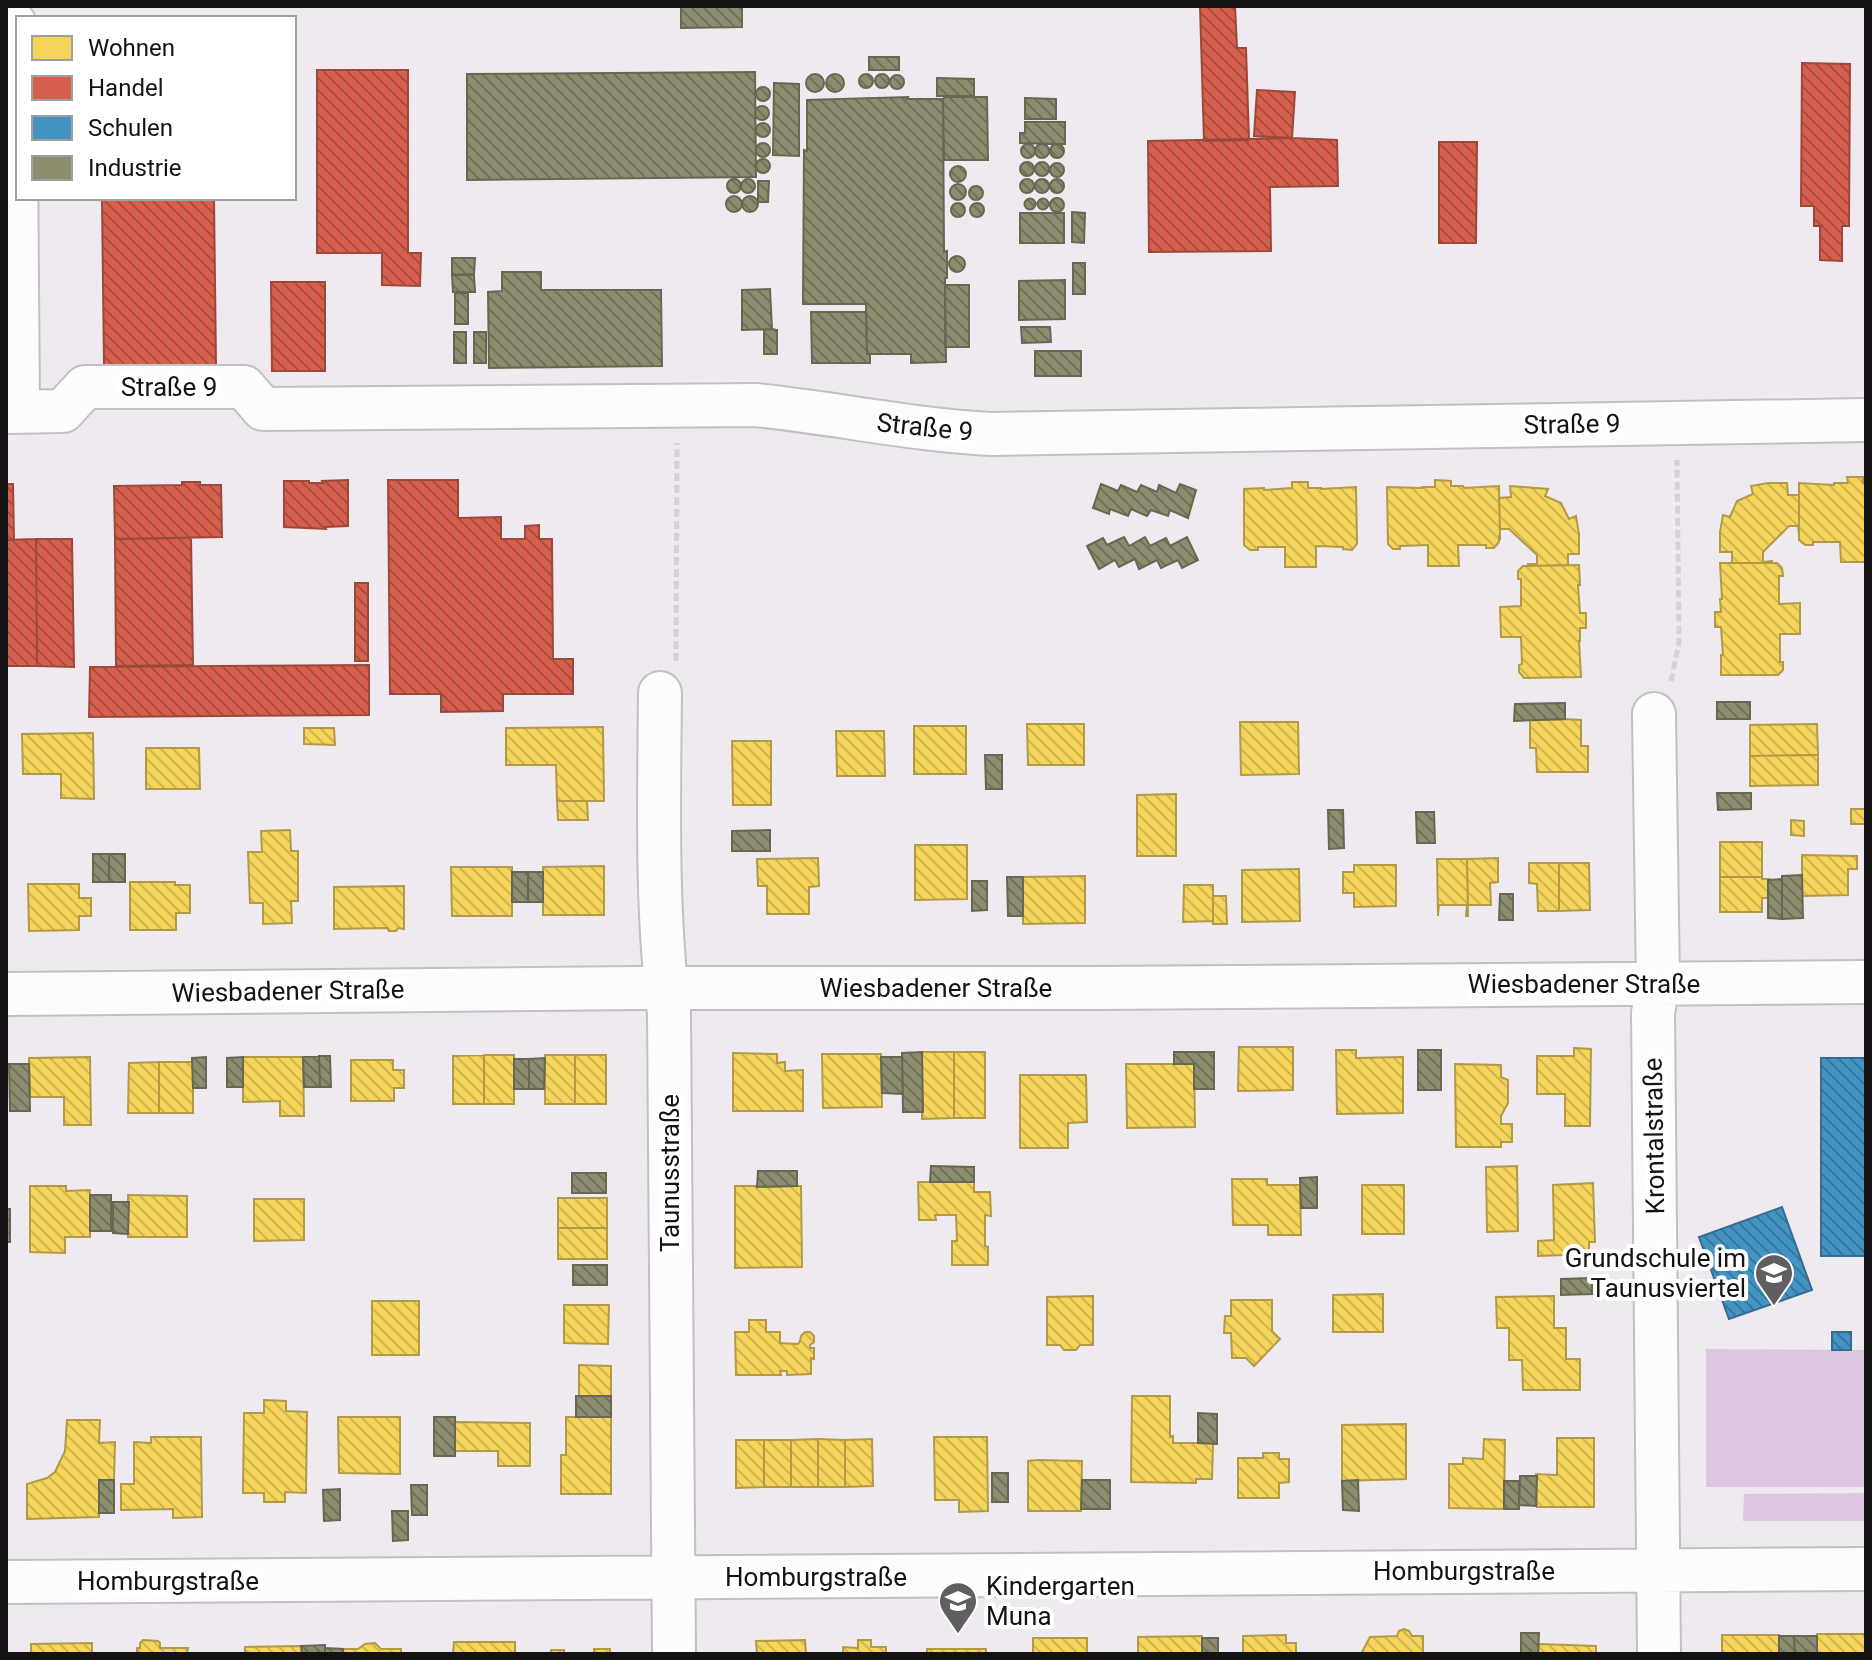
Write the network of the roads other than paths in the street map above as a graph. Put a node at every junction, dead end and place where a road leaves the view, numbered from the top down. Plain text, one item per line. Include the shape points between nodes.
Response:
1 (6, 24) edge
2 (12, 412) edge
3 (1866, 420) edge
4 (668, 679) road end
5 (1654, 714) road end
6 (1866, 982) edge
7 (1658, 983) junction
8 (666, 988) junction
9 (6, 994) edge
10 (1866, 1569) edge
11 (1659, 1570) junction
12 (673, 1578) junction
13 (6, 1582) edge
14 (674, 1654) edge
15 (1659, 1654) edge

1 - 2 street via 15,24
2 - 3 street, Straße 9 via 63,411 85,387 244,387 263,409 755,405 991,434
4 - 8 street, Taunusstraße via 660,819
5 - 7 street, Krontalstraße
6 - 7 street, Wiesbadener Straße
7 - 8 street, Wiesbadener Straße
7 - 11 street, Krontalstraße via 1653,1013
8 - 9 street, Wiesbadener Straße
8 - 12 street, Taunusstraße
10 - 11 street, Homburgstraße
11 - 12 street, Homburgstraße
11 - 15 street, Krontalstraße
12 - 13 street, Homburgstraße
12 - 14 street, Taunusstraße

